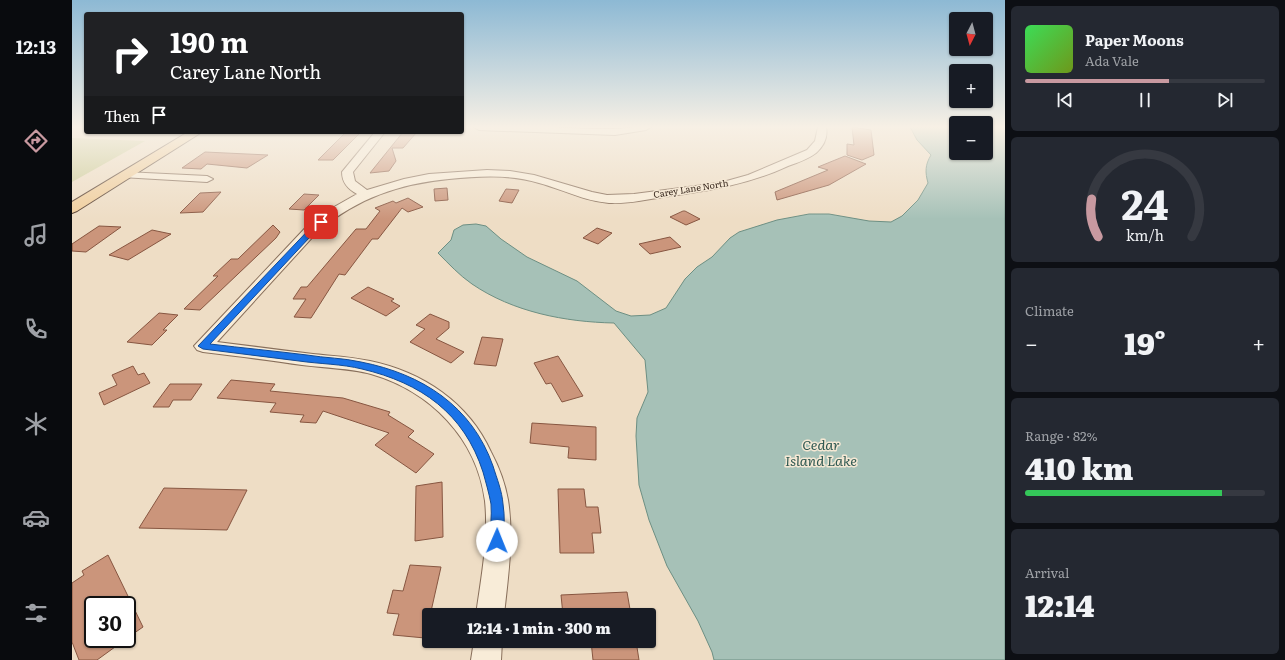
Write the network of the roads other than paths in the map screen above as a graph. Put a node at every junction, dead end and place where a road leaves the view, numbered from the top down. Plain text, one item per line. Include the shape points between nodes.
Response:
1 (153, 158) edge
2 (359, 158) edge
3 (797, 158) edge
4 (125, 175) junction
5 (208, 179) dead end
6 (365, 194) junction
7 (632, 198) junction
8 (72, 208) edge
9 (637, 212) dead end
10 (491, 608) edge
11 (487, 648) edge
12 (486, 660) edge

1 - 4 main road
2 - 6 street via 347,172 346,178 350,184
3 - 7 street, Carey Lane North via 745,179 720,186
4 - 5 street
4 - 8 main road
6 - 7 street, Carey Lane North via 417,179 500,174 534,178 595,197
6 - 10 street, Carey Lane North via 336,210 314,227 203,346 370,367 414,383 451,408 476,440 494,488 498,531
7 - 9 street
11 - 12 street

